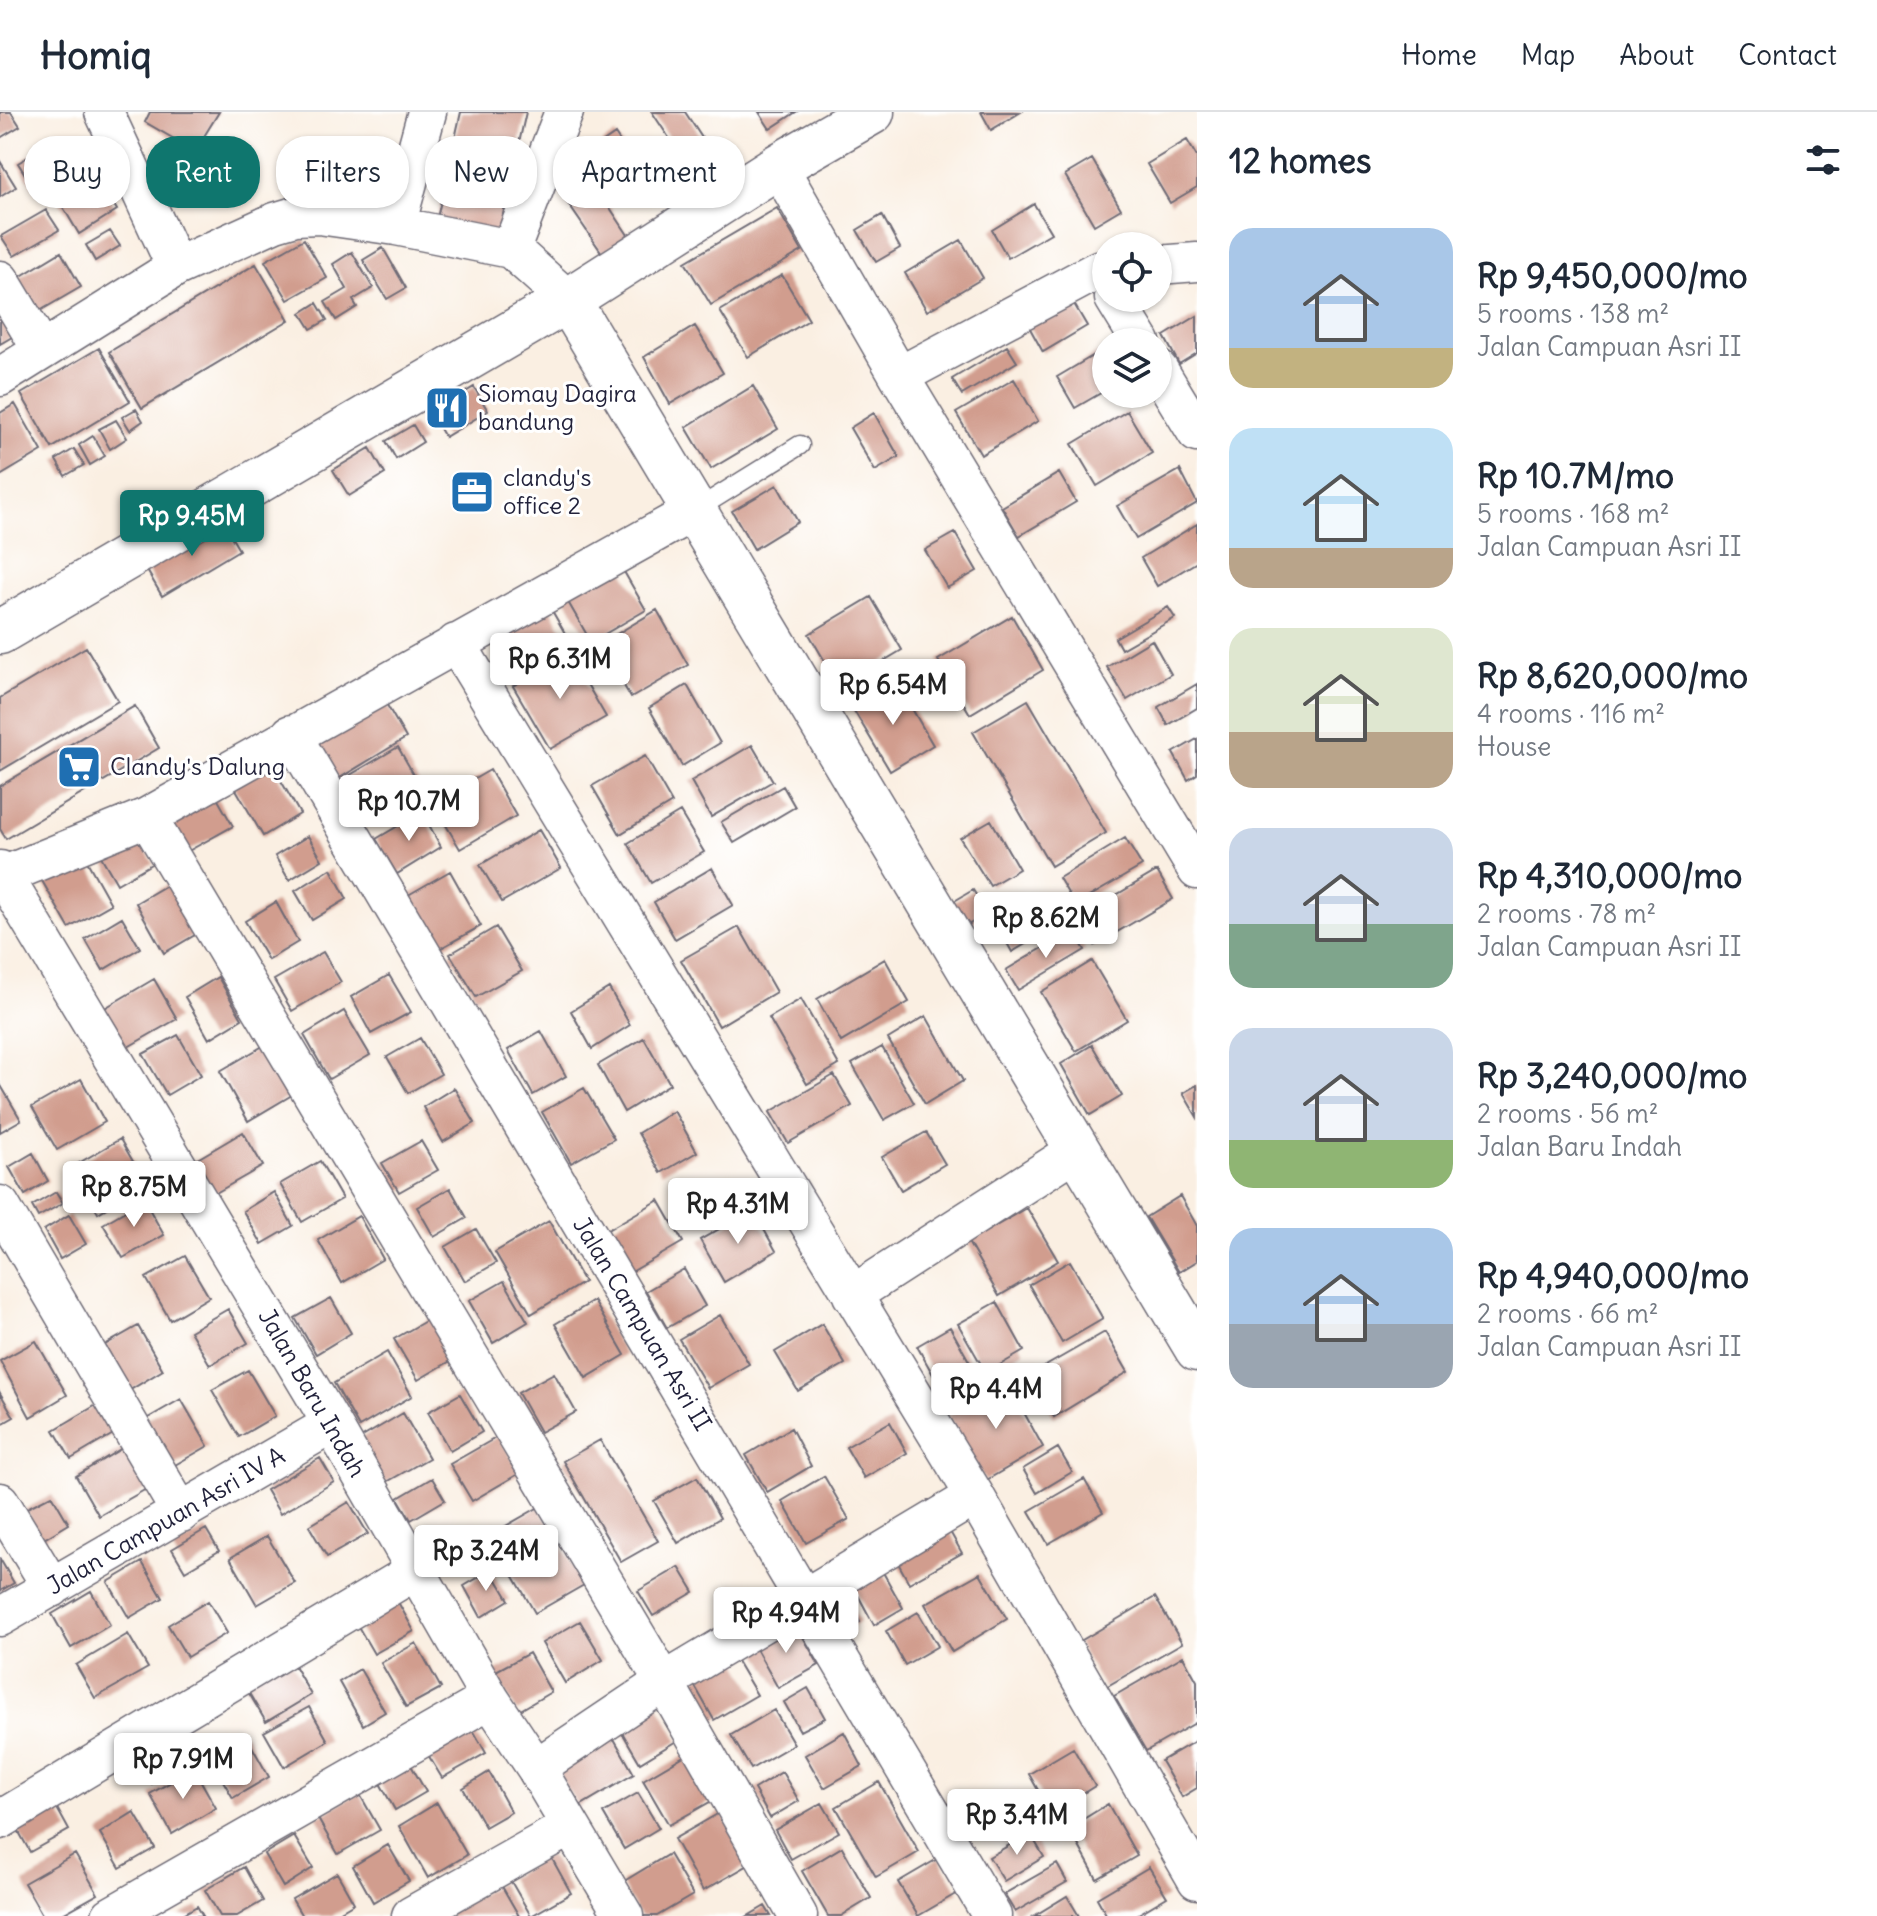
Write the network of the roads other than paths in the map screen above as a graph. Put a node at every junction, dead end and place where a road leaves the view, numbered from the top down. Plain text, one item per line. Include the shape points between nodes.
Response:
1 (427, 112) edge
2 (564, 112) edge
3 (108, 113) edge
4 (862, 115) edge
5 (778, 166) junction
6 (396, 226) junction
7 (511, 249) junction
8 (1197, 262) edge
9 (1172, 264) edge
10 (176, 267) junction
11 (0, 280) edge
12 (1092, 286) edge
13 (568, 300) junction
14 (42, 350) junction
15 (899, 376) junction
16 (0, 377) edge
17 (1172, 392) edge
18 (1197, 433) edge
19 (800, 445) dead end
20 (694, 511) junction
21 (0, 632) edge
22 (456, 643) junction
23 (291, 734) junction
24 (147, 817) junction
25 (1197, 870) edge
26 (1, 874) edge
27 (1077, 1150) junction
28 (0, 1205) edge
29 (852, 1295) junction
30 (1197, 1349) edge
31 (332, 1424) junction
32 (975, 1496) junction
33 (0, 1502) edge
34 (181, 1513) junction
35 (415, 1571) junction
36 (52, 1588) junction
37 (806, 1600) junction
38 (0, 1617) edge
39 (664, 1682) junction
40 (490, 1699) junction
41 (536, 1768) junction
42 (0, 1820) edge
43 (569, 1827) junction
44 (1197, 1880) edge
45 (111, 1916) edge
46 (411, 1916) edge
47 (624, 1916) edge
48 (798, 1916) edge
49 (992, 1916) edge

1 - 6 street
2 - 7 street
3 - 10 street
4 - 5 street
5 - 13 street
5 - 15 street
6 - 7 street
6 - 10 street via 295,216
7 - 13 street
8 - 9 street
10 - 14 street
11 - 14 street
12 - 15 street
13 - 20 street
13 - 21 street
14 - 16 street
15 - 25 street
17 - 18 street
19 - 20 lane
20 - 22 street
20 - 27 street
22 - 23 street
22 - 29 street
23 - 24 street
23 - 37 street, Jalan Campuan Asri II
24 - 26 street
24 - 39 street
26 - 31 street, Jalan Baru Indah
27 - 29 street
27 - 30 street
28 - 34 street
29 - 32 street
31 - 34 street, Jalan Campuan Asri IV A
31 - 35 street, Jalan Baru Indah
32 - 37 street
32 - 44 street
33 - 36 street
34 - 36 street, Jalan Campuan Asri IV A
35 - 40 street, Jalan Baru Indah
35 - 42 street
36 - 38 street, Jalan Campuan Asri IV A
37 - 39 street
37 - 49 street, Jalan Campuan Asri II
39 - 41 street
39 - 48 street
40 - 41 street, Jalan Baru Indah
40 - 45 street
41 - 43 street, Jalan Baru Indah
43 - 46 street
43 - 47 street, Jalan Baru Indah

